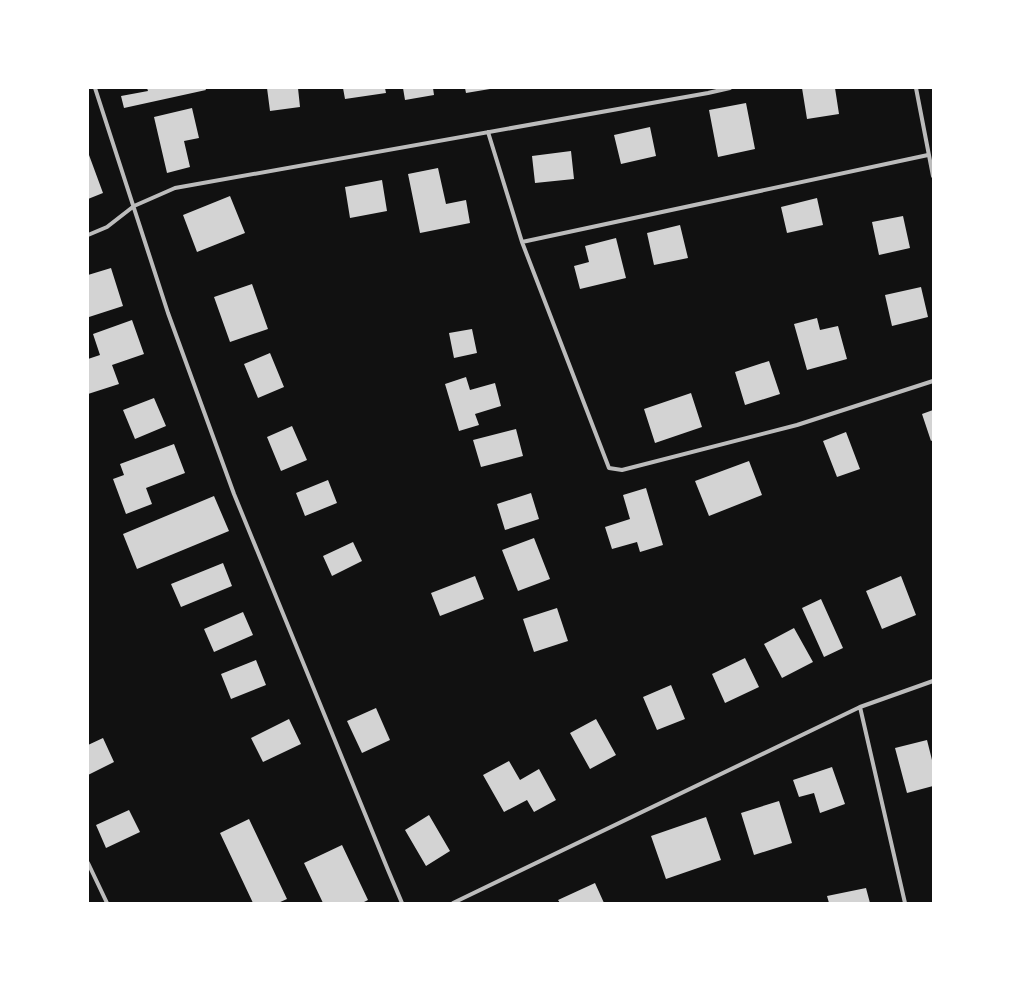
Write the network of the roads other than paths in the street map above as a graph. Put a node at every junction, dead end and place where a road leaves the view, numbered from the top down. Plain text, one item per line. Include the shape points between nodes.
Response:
1 (95, 88) edge
2 (730, 88) edge
3 (916, 88) edge
4 (488, 132) junction
5 (928, 155) junction
6 (933, 176) edge
7 (134, 206) junction
8 (88, 235) edge
9 (522, 242) junction
10 (933, 381) edge
11 (933, 681) edge
12 (860, 707) junction
13 (88, 863) edge
14 (107, 903) edge
15 (402, 903) edge
16 (453, 903) edge
17 (906, 903) edge

1 - 7 street
2 - 4 street
3 - 5 street
4 - 7 street via 175,188
4 - 9 street
5 - 6 street
5 - 9 street
7 - 8 street via 107,227
7 - 15 street via 168,314 234,494
9 - 10 street via 609,468 622,470 797,425
11 - 12 street
12 - 16 street
12 - 17 street
13 - 14 street

